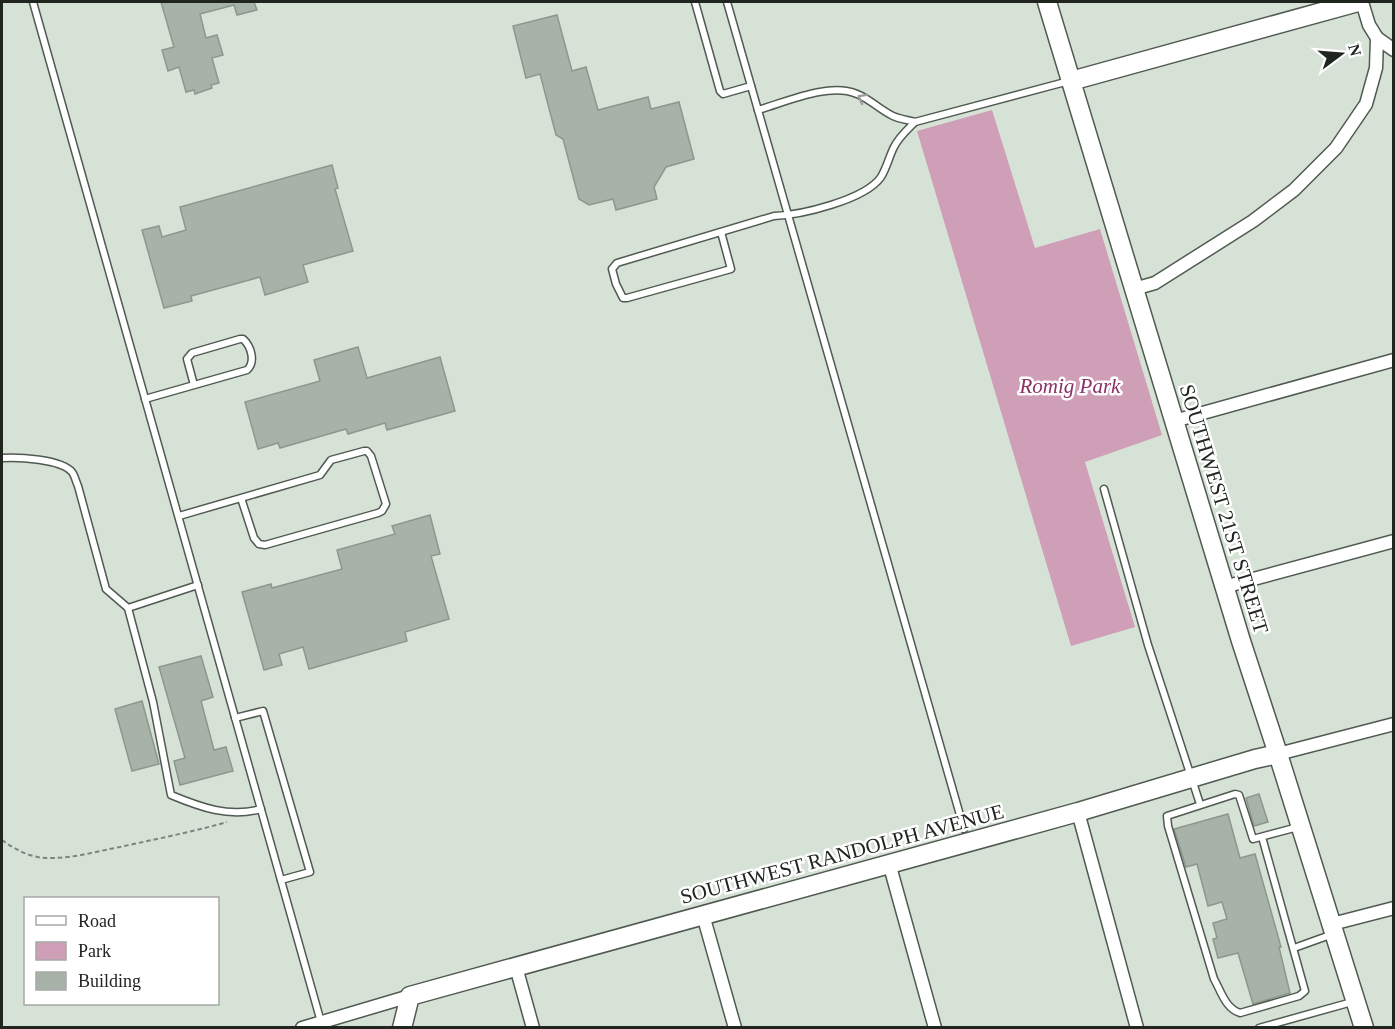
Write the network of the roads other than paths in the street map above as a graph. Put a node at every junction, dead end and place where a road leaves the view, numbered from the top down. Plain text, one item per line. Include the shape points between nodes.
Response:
1 (33, 2) edge
2 (695, 2) edge
3 (727, 2) edge
4 (1047, 2) edge
5 (1360, 2) edge
6 (1377, 38) junction
7 (1394, 50) edge
8 (1071, 81) junction
9 (752, 86) junction
10 (758, 110) junction
11 (915, 122) junction
12 (789, 216) junction
13 (721, 232) junction
14 (1134, 289) junction
15 (1394, 360) edge
16 (194, 385) junction
17 (145, 399) junction
18 (1174, 421) junction
19 (2, 458) edge
20 (1104, 489) dead end
21 (241, 498) junction
22 (178, 516) junction
23 (1394, 541) edge
24 (198, 585) junction
25 (1224, 586) junction
26 (128, 608) junction
27 (235, 718) junction
28 (1394, 724) edge
29 (1278, 754) junction
30 (1191, 778) junction
31 (1200, 804) junction
32 (261, 809) junction
33 (1078, 812) junction
34 (1301, 826) junction
35 (964, 829) dead end
36 (1263, 837) junction
37 (889, 863) junction
38 (281, 880) junction
39 (1394, 908) edge
40 (703, 915) junction
41 (1334, 929) junction
42 (1294, 948) junction
43 (516, 967) junction
44 (410, 996) junction
45 (1356, 1001) junction
46 (321, 1022) junction
47 (302, 1028) edge
48 (402, 1028) edge
49 (533, 1028) edge
50 (735, 1028) edge
51 (935, 1028) edge
52 (1137, 1028) edge
53 (1259, 1028) edge
54 (1364, 1028) edge

1 - 17 lane
2 - 9 lane via 720,92
3 - 9 lane
4 - 8 street, SOUTHWEST 21ST STREET
5 - 6 street
5 - 8 street
6 - 7 street
6 - 14 street via 1376,68 1366,104 1322,164 1252,221 1155,283
8 - 11 lane
8 - 14 street, SOUTHWEST 21ST STREET
9 - 10 lane
11 -> 10 lane via 894,117 860,95 836,90
10 - 12 lane
11 - 12 lane via 896,143 881,176 866,191
12 - 13 lane via 774,216
12 - 35 lane
13 - 13 lane via 616,263 612,269 623,297 731,269
14 - 18 street, SOUTHWEST 21ST STREET
15 - 18 street
16 - 16 lane via 251,367 248,343 240,339 192,353 188,359
16 - 17 lane
17 - 22 lane
18 - 25 street, SOUTHWEST 21ST STREET
19 - 26 lane via 58,463 72,472 106,589
20 - 30 lane
21 - 21 lane via 320,475 331,460 367,451 386,504 378,513 265,545 254,538
21 - 22 lane
22 - 24 lane
23 - 25 street
24 - 26 lane
24 - 27 lane
25 - 29 street, SOUTHWEST 21ST STREET
26 - 32 lane via 153,702 171,795 227,813
27 - 32 lane
27 - 38 lane via 263,711 309,872
28 - 29 street, SOUTHWEST RANDOLPH AVENUE
29 - 30 street, SOUTHWEST RANDOLPH AVENUE
29 - 34 street, SOUTHWEST 21ST STREET
30 - 31 lane
30 - 33 street, SOUTHWEST RANDOLPH AVENUE
31 - 36 lane via 1239,795 1253,839
31 - 42 lane via 1167,816 1168,826 1214,979 1232,1010 1240,1013 1303,994 1305,987
32 - 38 lane
33 - 37 street, SOUTHWEST RANDOLPH AVENUE
33 - 52 street
34 - 36 lane
34 - 41 street, SOUTHWEST 21ST STREET
36 - 42 lane
37 - 40 street, SOUTHWEST RANDOLPH AVENUE
37 - 51 street
38 - 46 lane
39 - 41 street
40 - 43 street, SOUTHWEST RANDOLPH AVENUE
40 - 50 street
41 - 42 lane
41 - 45 street, SOUTHWEST 21ST STREET
43 - 44 street, SOUTHWEST RANDOLPH AVENUE
43 - 49 street
44 - 46 street, SOUTHWEST RANDOLPH AVENUE
44 - 48 street
45 - 53 lane
45 - 54 street, SOUTHWEST 21ST STREET
46 - 47 street, SOUTHWEST RANDOLPH AVENUE

